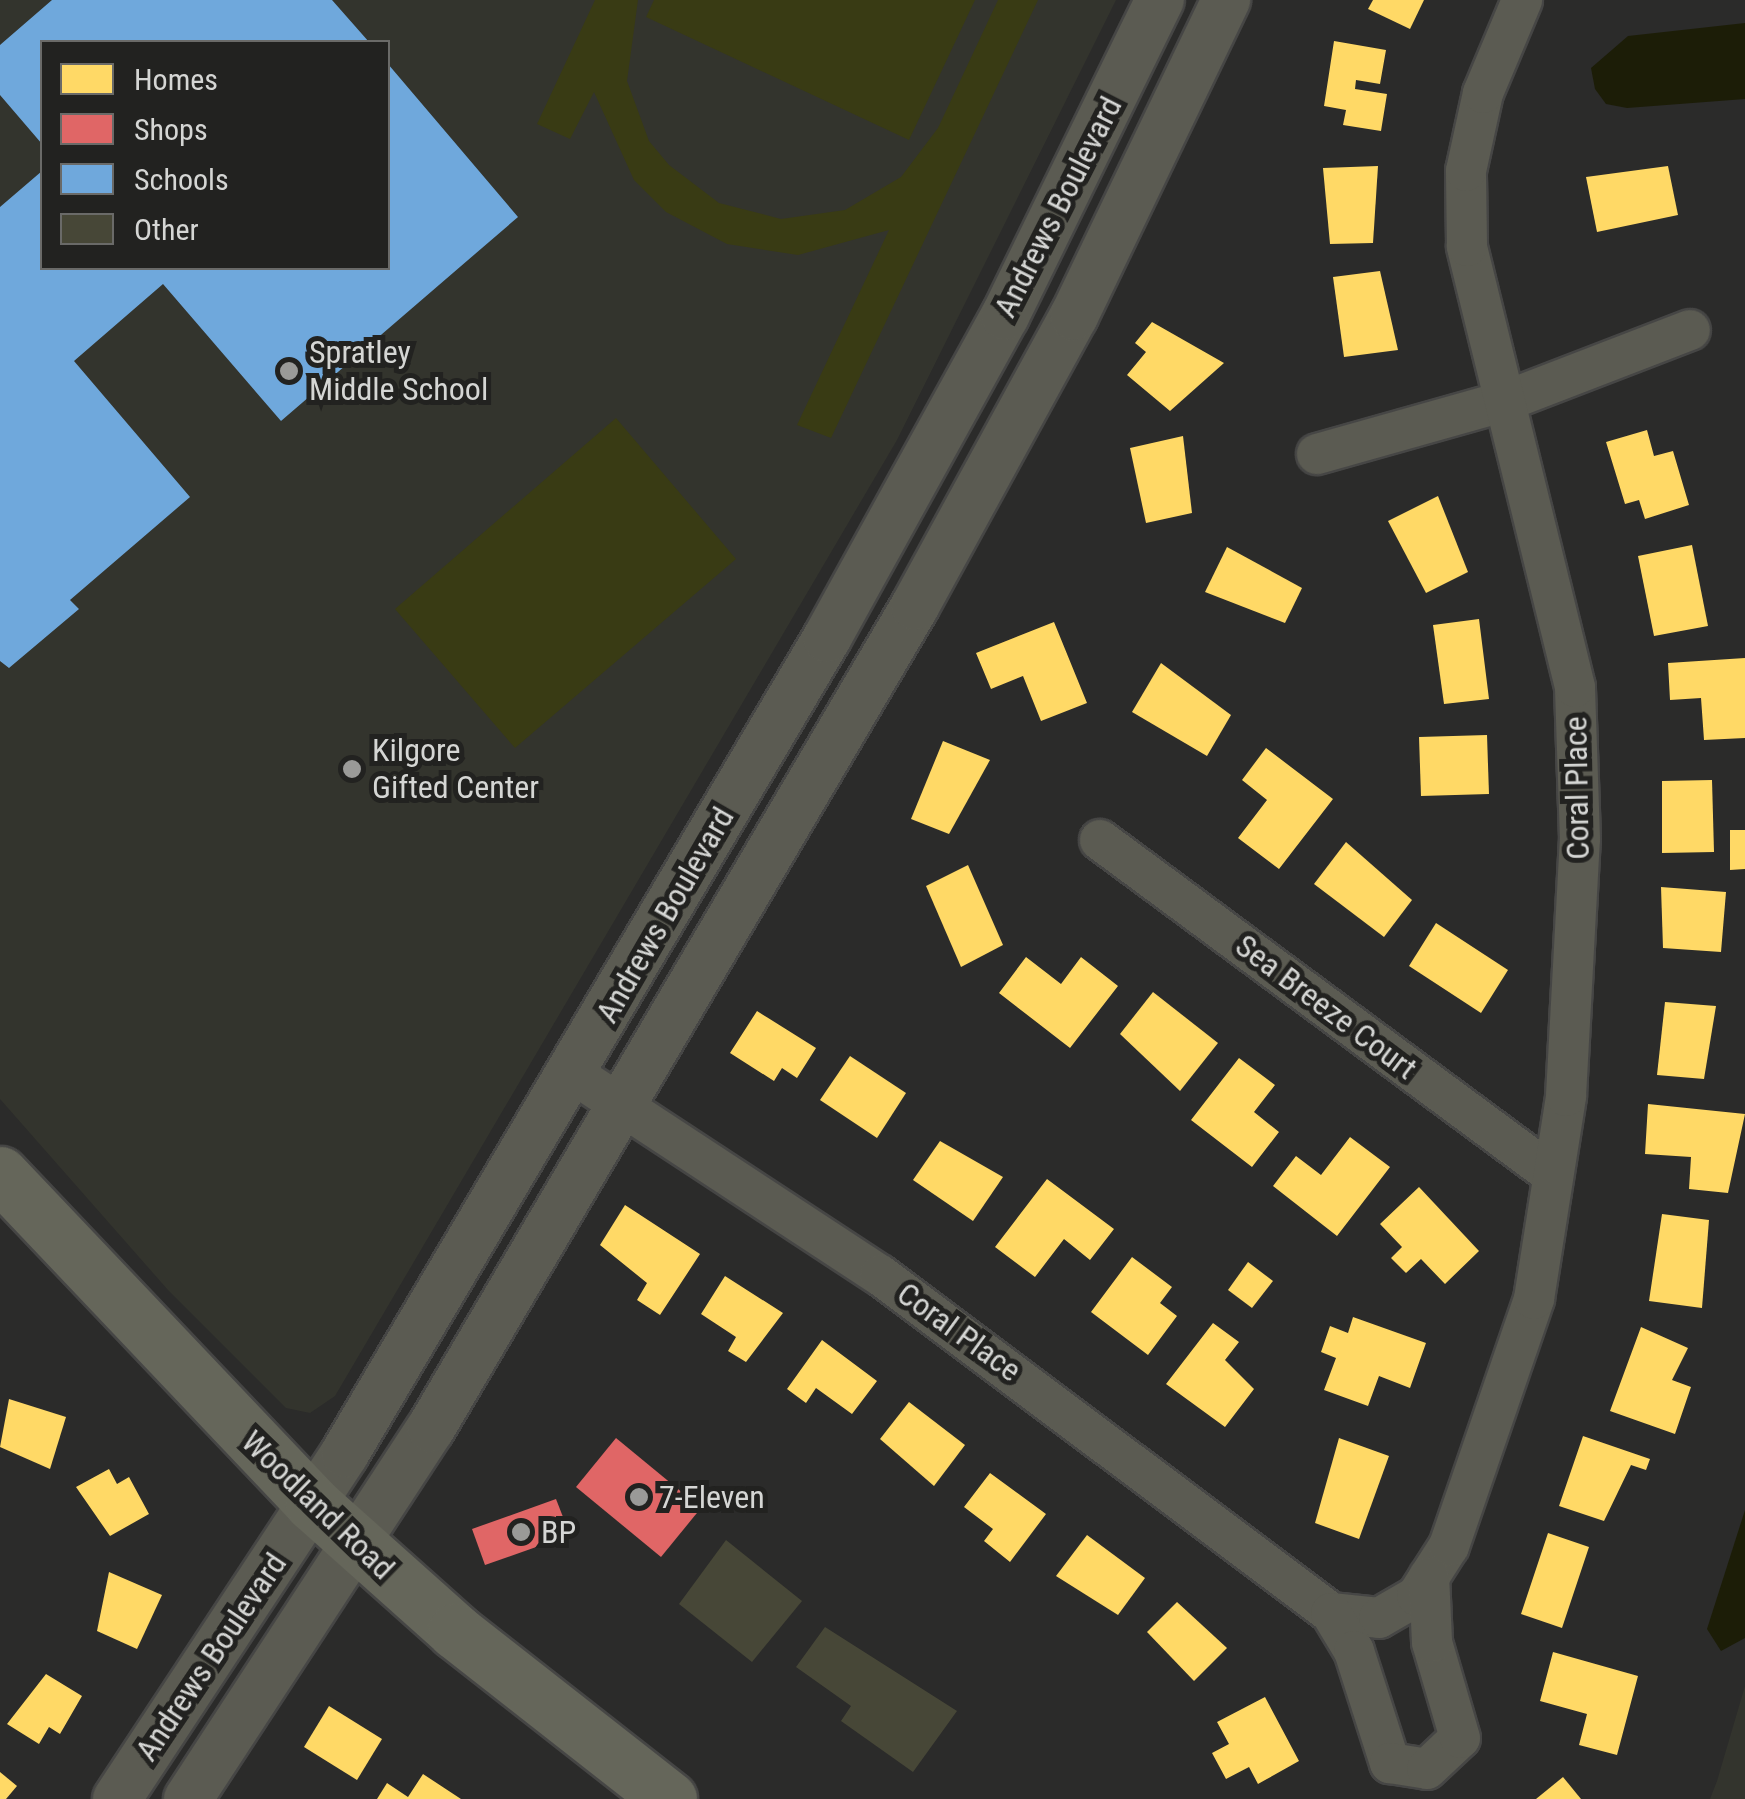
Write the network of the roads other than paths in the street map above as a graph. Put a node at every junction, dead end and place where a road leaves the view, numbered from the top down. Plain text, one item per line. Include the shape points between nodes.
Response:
1 (1160, 0) edge
2 (1226, 0) edge
3 (1522, 0) edge
4 (1690, 330) dead end
5 (1506, 401) junction
6 (1318, 454) dead end
7 (1100, 840) dead end
8 (572, 1072) junction
9 (621, 1104) junction
10 (0, 1174) edge
11 (1552, 1175) junction
12 (312, 1503) junction
13 (357, 1544) junction
14 (1429, 1577) junction
15 (1331, 1613) junction
16 (116, 1799) edge
17 (188, 1799) edge
18 (668, 1799) edge

1 - 8 street, Andrews Boulevard via 922,470
2 - 9 street, Andrews Boulevard via 990,472
3 - 5 street, Coral Place via 1483,92 1466,171 1467,246
4 - 5 street
5 - 6 street
5 - 11 street, Coral Place via 1574,686 1580,839
7 - 11 street, Sea Breeze Court
8 - 9 street, Coral Place
8 - 12 street, Andrews Boulevard
9 - 13 street, Andrews Boulevard
9 - 15 street, Coral Place via 978,1345
10 - 12 main road, Woodland Road
11 - 14 street, Coral Place via 1534,1298 1449,1546
12 - 13 main road, Woodland Road
12 - 16 street, Andrews Boulevard
13 - 17 street, Andrews Boulevard
13 - 18 main road, Woodland Road
14 - 15 street, Coral Place via 1417,1596 1379,1618
14 - 15 street, Coral Place via 1432,1642 1460,1738 1428,1770 1390,1762 1354,1650

